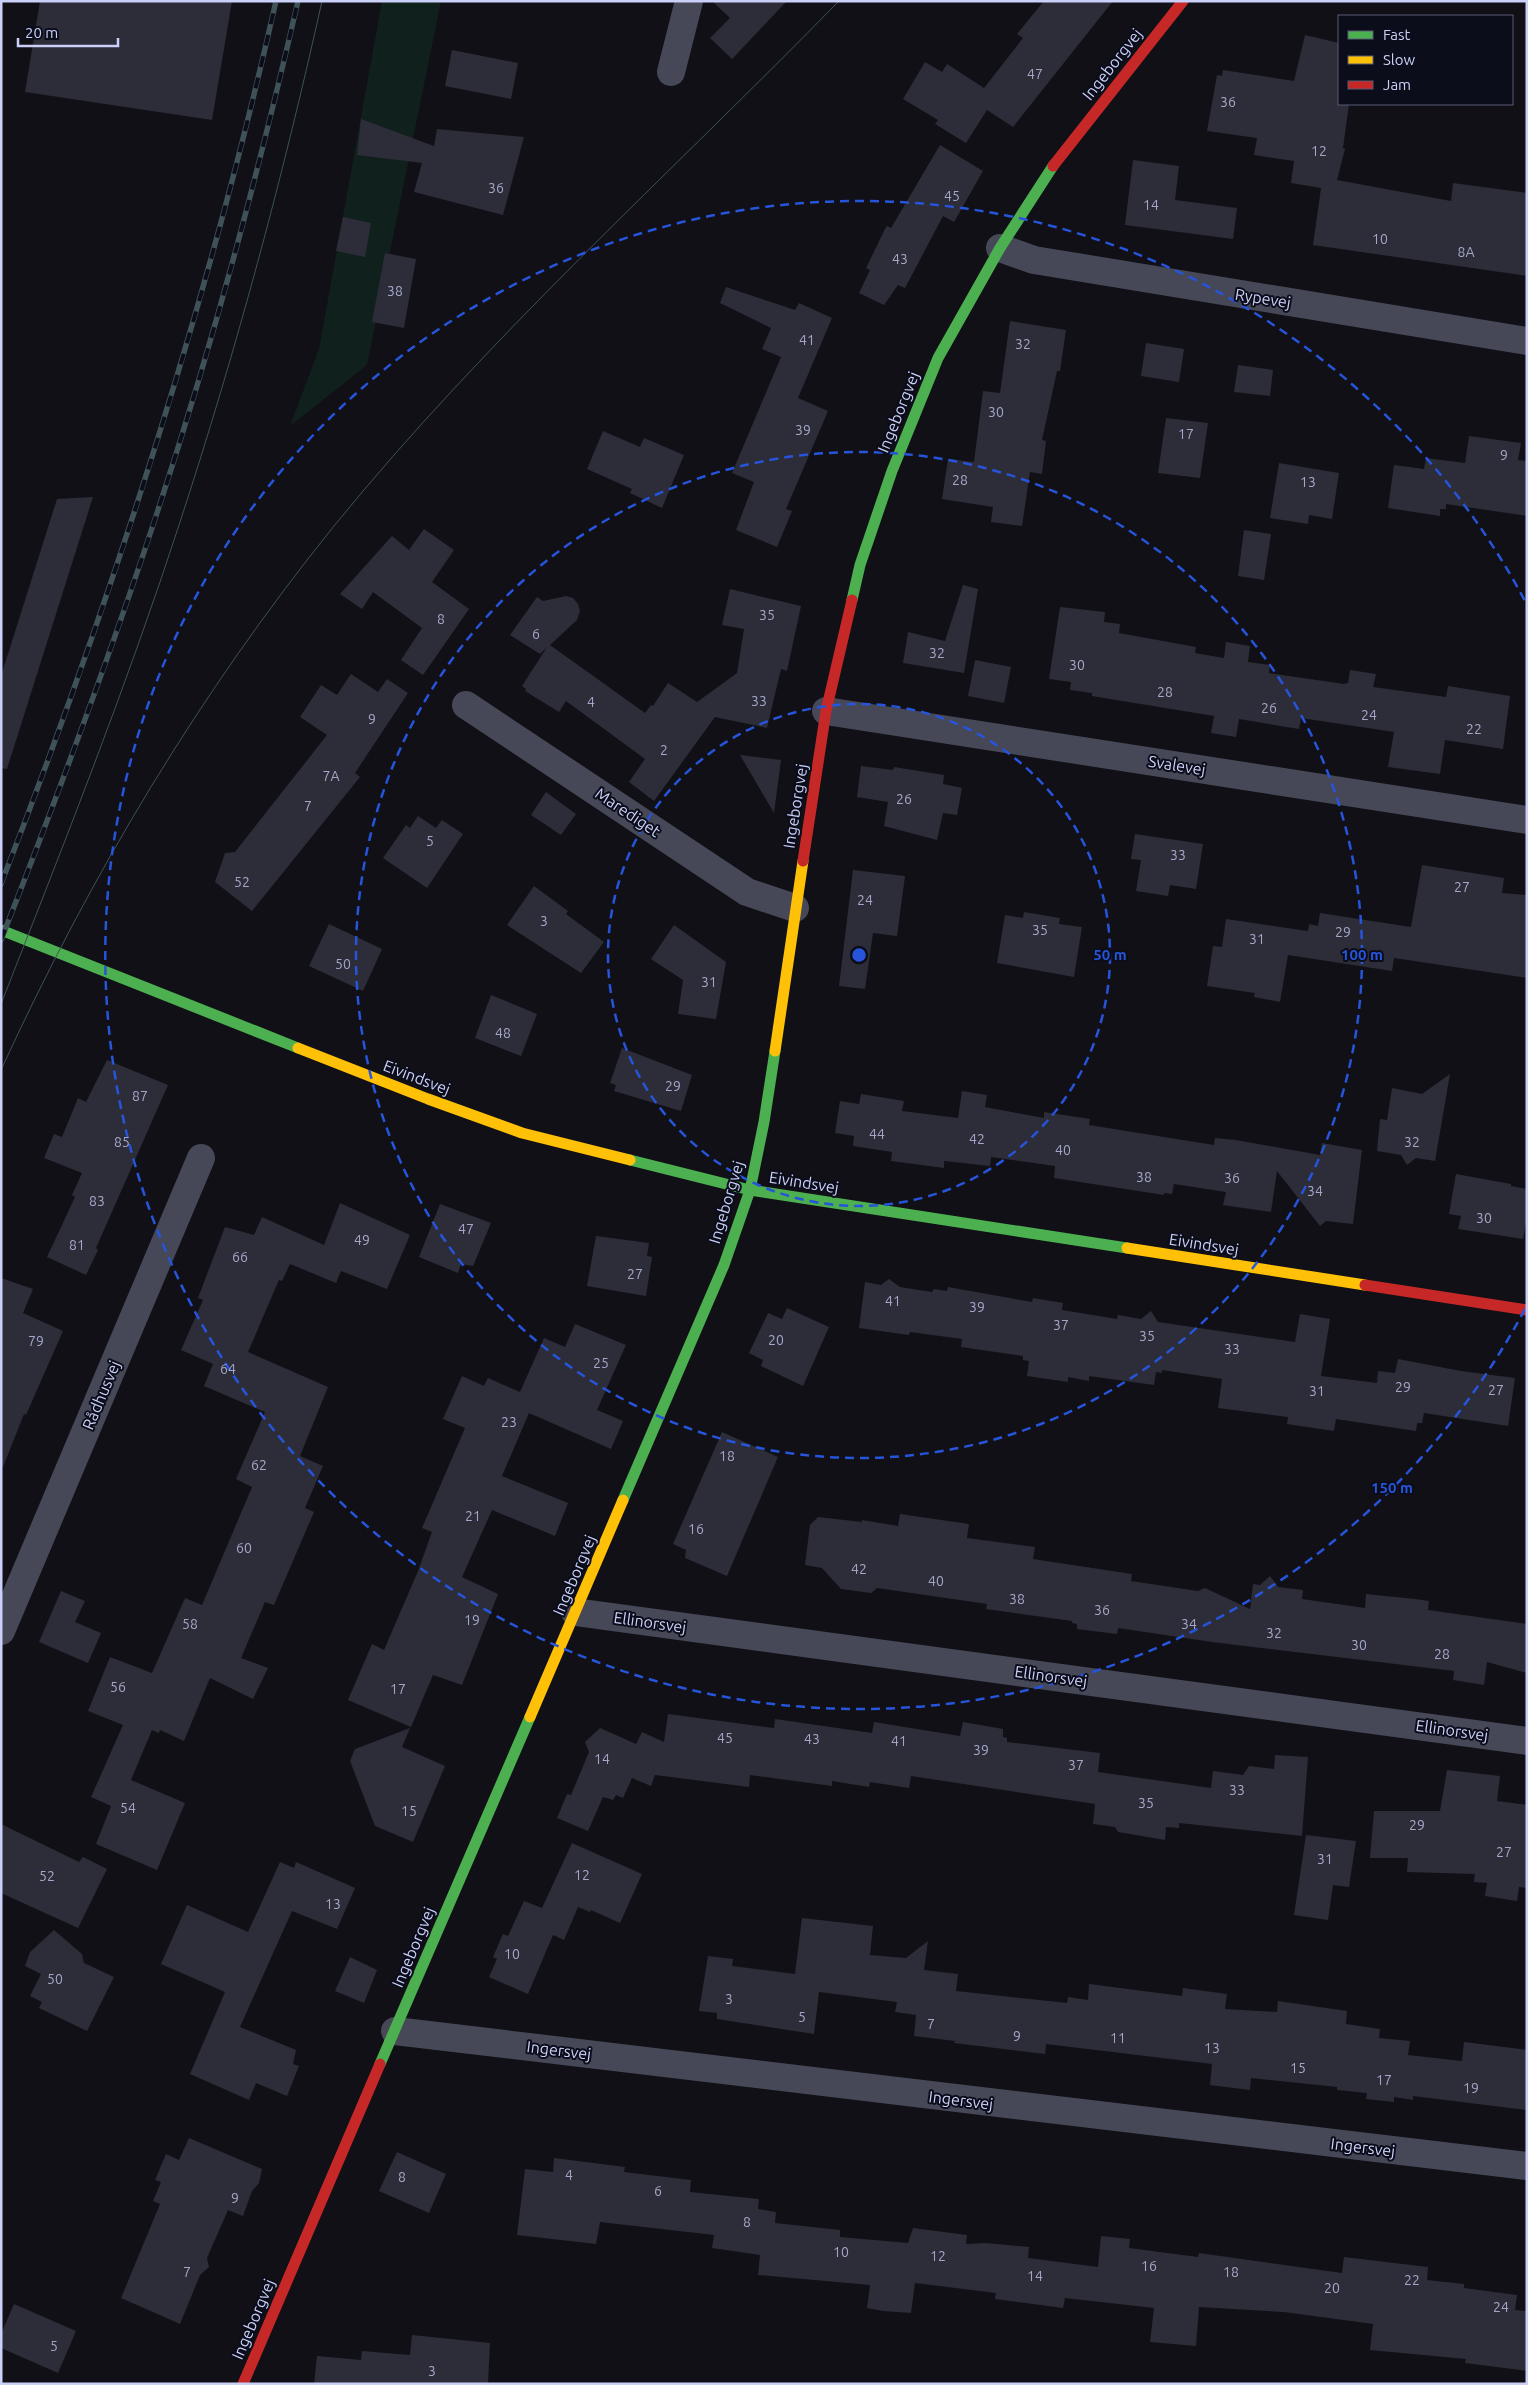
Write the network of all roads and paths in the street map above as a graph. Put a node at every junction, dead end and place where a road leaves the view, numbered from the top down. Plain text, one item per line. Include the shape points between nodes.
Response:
1 (689, 1) edge
2 (1183, 1) edge
3 (671, 72) dead end
4 (1000, 248) junction
5 (1527, 341) edge
6 (466, 705) dead end
7 (826, 711) junction
8 (1527, 820) edge
9 (795, 908) junction
10 (1, 930) edge
11 (201, 1158) dead end
12 (750, 1190) junction
13 (1527, 1310) edge
14 (575, 1612) junction
15 (1, 1631) edge
16 (1527, 1741) edge
17 (395, 2031) junction
18 (1527, 2166) edge
19 (244, 2384) edge

1 - 3 street
2 - 4 street, Ingeborgvej via 1048,172
4 - 5 street, Rypevej via 1034,260
4 - 7 street, Ingeborgvej via 938,358 892,470 860,565
6 - 9 street, Marediget via 748,892
7 - 8 street, Svalevej
7 - 9 street, Ingeborgvej
9 - 12 street, Ingeborgvej via 764,1122
10 - 12 street, Eivindsvej via 428,1100 522,1133
11 - 15 street, Rådhusvej
12 - 13 street, Eivindsvej
12 - 14 street, Ingeborgvej via 724,1265
14 - 16 street, Ellinorsvej
14 - 17 street, Ingeborgvej
17 - 18 street, Ingersvej
17 - 19 street, Ingeborgvej

